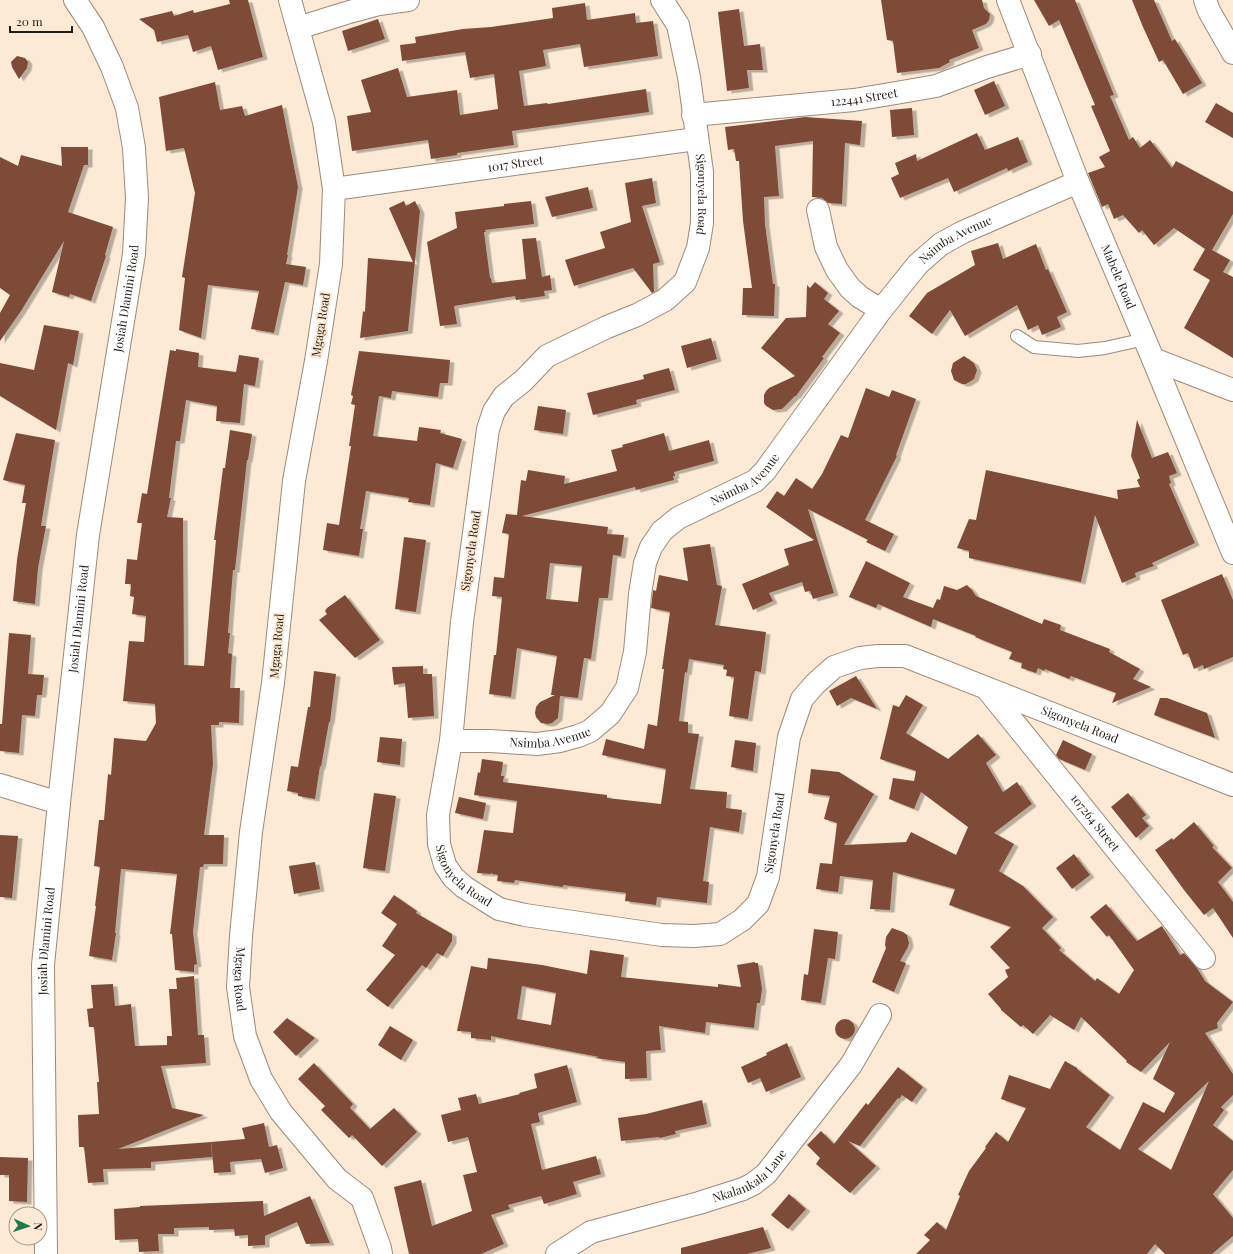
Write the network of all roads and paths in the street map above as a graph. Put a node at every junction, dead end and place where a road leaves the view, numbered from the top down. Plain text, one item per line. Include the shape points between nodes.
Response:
1 (75, 0) edge
2 (290, 0) edge
3 (408, 0) edge
4 (662, 0) edge
5 (1008, 0) edge
6 (1205, 0) edge
7 (298, 28) junction
8 (1233, 53) edge
9 (1030, 54) junction
10 (693, 115) junction
11 (696, 139) junction
12 (1078, 182) junction
13 (334, 189) junction
14 (818, 210) dead end
15 (881, 310) junction
16 (1017, 336) dead end
17 (1149, 349) junction
18 (1233, 390) edge
19 (1233, 552) edge
20 (986, 688) junction
21 (450, 741) junction
22 (0, 785) edge
23 (1233, 785) edge
24 (59, 802) junction
25 (1204, 958) dead end
26 (880, 1015) dead end
27 (46, 1254) edge
28 (381, 1254) edge
29 (557, 1254) edge

1 - 24 street, Josiah Dlamini Road via 93,27 112,66 127,108 134,148 137,198 134,254 88,535
2 - 7 street, Mgaga Road
3 - 7 street via 379,4
4 - 10 street, Sigonyela Road via 678,25 689,77
5 - 9 street, Mabele Road
6 - 8 street
7 - 13 street, Mgaga Road via 324,122
9 - 10 street, 122441 Street via 936,86 896,94
9 - 12 street, Mabele Road
10 - 11 street, Sigonyela Road
11 - 13 street, 1017 Street
11 - 21 street, Sigonyela Road via 702,172 702,223 698,248 685,282 666,300 547,356 504,396 494,411 488,429 469,561
12 - 15 street, Nsimba Avenue via 941,244 918,264
12 - 17 street, Mabele Road
13 - 28 street, Mgaga Road via 331,264 294,481 274,683 251,832 238,987 245,1036 261,1079 281,1112 337,1179 362,1198
14 - 15 street via 826,247 837,270 850,288
15 - 21 street, Nsimba Avenue via 765,471 755,481 678,518 662,531 651,547 645,563 635,652 627,688 610,714 590,731 560,741 537,744
16 - 17 lane via 1034,347 1078,351 1105,348
17 - 18 street
17 - 19 street, Mabele Road
20 - 21 street, Sigonyela Road via 905,656 860,658 834,667 815,684 802,699 788,737 768,877 758,904 742,920 720,934 662,935 525,915 499,909 464,887 453,877 445,864 439,844 438,815
20 - 23 street, Sigonyela Road
20 - 25 street, 107264 Street
22 - 24 street
24 - 27 street, Josiah Dlamini Road via 43,965
26 - 29 street, Nkalankala Lane via 851,1065 766,1174 753,1184 699,1203 591,1232

